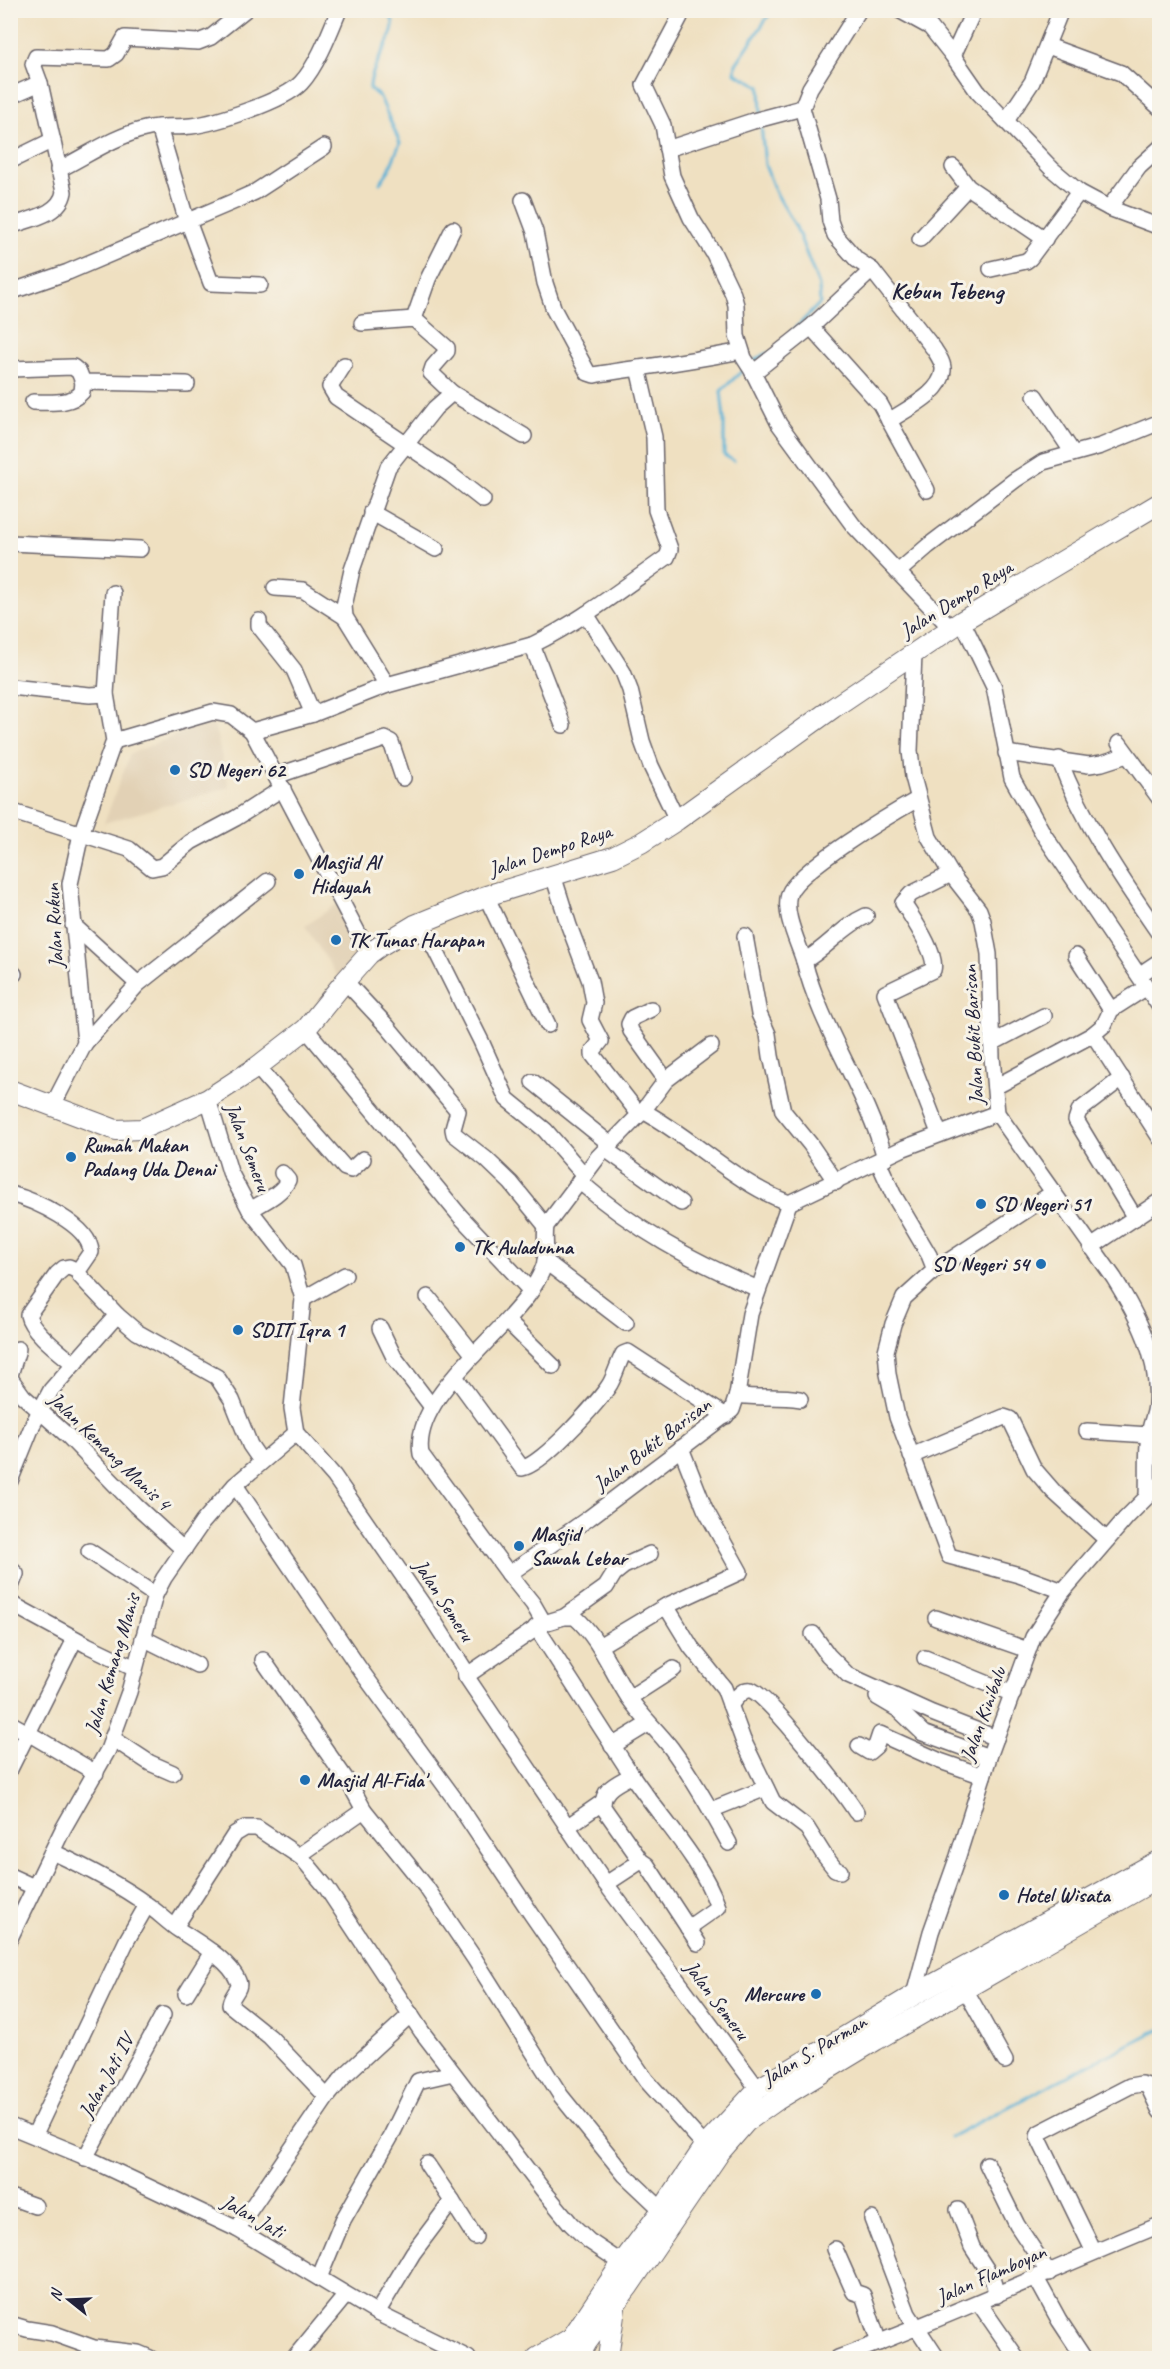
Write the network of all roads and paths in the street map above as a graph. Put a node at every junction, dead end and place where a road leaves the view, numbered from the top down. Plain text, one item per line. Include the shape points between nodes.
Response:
1 (245, 10) edge
2 (339, 10) edge
3 (680, 10) edge
4 (859, 10) edge
5 (899, 10) edge
6 (974, 10) edge
7 (1062, 10) edge
8 (1048, 46) junction
9 (953, 56) junction
10 (40, 84) junction
11 (10, 96) edge
12 (802, 108) junction
13 (1160, 108) edge
14 (1006, 121) junction
15 (159, 127) junction
16 (53, 140) junction
17 (324, 147) dead end
18 (1160, 148) edge
19 (667, 149) junction
20 (10, 161) edge
21 (953, 167) dead end
22 (58, 170) junction
23 (969, 187) junction
24 (1079, 192) junction
25 (523, 200) dead end
26 (1109, 208) junction
27 (188, 222) junction
28 (10, 226) edge
29 (1160, 227) edge
30 (453, 229) dead end
31 (920, 239) dead end
32 (1046, 239) junction
33 (991, 269) dead end
34 (872, 270) junction
35 (260, 285) dead end
36 (10, 292) edge
37 (414, 319) junction
38 (362, 323) dead end
39 (811, 327) junction
40 (742, 355) junction
41 (344, 365) dead end
42 (638, 368) junction
43 (10, 369) edge
44 (753, 372) junction
45 (83, 382) junction
46 (187, 384) dead end
47 (452, 393) junction
48 (1035, 396) dead end
49 (33, 402) dead end
50 (889, 421) junction
51 (1160, 422) edge
52 (524, 436) dead end
53 (406, 443) junction
54 (1073, 453) junction
55 (927, 490) dead end
56 (483, 500) dead end
57 (1160, 503) edge
58 (371, 512) junction
59 (10, 543) edge
60 (140, 549) dead end
61 (436, 549) dead end
62 (898, 572) junction
63 (275, 588) dead end
64 (113, 593) dead end
65 (586, 614) junction
66 (345, 617) junction
67 (259, 621) dead end
68 (957, 625) junction
69 (532, 645) junction
70 (914, 654) junction
71 (387, 685) junction
72 (10, 687) edge
73 (106, 694) junction
74 (313, 714) junction
75 (563, 725) dead end
76 (252, 730) junction
77 (114, 741) junction
78 (1006, 753) junction
79 (1059, 759) junction
80 (402, 778) dead end
81 (280, 782) junction
82 (918, 799) junction
83 (1160, 800) edge
84 (12, 816) edge
85 (676, 820) junction
86 (81, 834) junction
87 (951, 874) junction
88 (553, 875) junction
89 (268, 881) dead end
90 (486, 896) junction
91 (866, 916) dead end
92 (73, 925) junction
93 (415, 925) junction
94 (1159, 932) edge
95 (745, 936) dead end
96 (369, 954) junction
97 (1076, 956) dead end
98 (804, 960) junction
99 (1160, 962) edge
100 (345, 981) junction
101 (1143, 981) junction
102 (138, 984) junction
103 (1160, 1007) edge
104 (651, 1009) dead end
105 (1111, 1010) junction
106 (1044, 1016) dead end
107 (548, 1025) dead end
108 (306, 1029) junction
109 (1092, 1035) junction
110 (85, 1043) junction
111 (992, 1043) junction
112 (711, 1046) dead end
113 (257, 1067) junction
114 (1122, 1078) junction
115 (666, 1080) junction
116 (533, 1082) dead end
117 (994, 1087) junction
118 (10, 1090) edge
119 (208, 1099) junction
120 (52, 1107) junction
121 (641, 1112) junction
122 (998, 1113) junction
123 (939, 1133) junction
124 (1160, 1138) edge
125 (608, 1147) junction
126 (363, 1159) dead end
127 (881, 1160) junction
128 (282, 1173) dead end
129 (582, 1178) junction
130 (836, 1182) junction
131 (1053, 1192) junction
132 (12, 1197) edge
133 (1160, 1201) edge
134 (681, 1203) dead end
135 (789, 1203) junction
136 (250, 1210) junction
137 (1135, 1218) junction
138 (546, 1226) junction
139 (1091, 1247) junction
140 (545, 1261) junction
141 (935, 1270) junction
142 (78, 1271) junction
143 (345, 1275) dead end
144 (758, 1290) junction
145 (531, 1291) junction
146 (428, 1297) dead end
147 (303, 1299) junction
148 (117, 1315) junction
149 (507, 1321) junction
150 (626, 1323) dead end
151 (380, 1329) dead end
152 (18, 1348) dead end
153 (474, 1354) junction
154 (74, 1364) junction
155 (553, 1366) dead end
156 (10, 1377) edge
157 (456, 1378) junction
158 (737, 1395) junction
159 (800, 1399) dead end
160 (1158, 1402) edge
161 (432, 1407) junction
162 (40, 1411) junction
163 (726, 1416) junction
164 (1087, 1431) dead end
165 (296, 1433) junction
166 (1149, 1435) junction
167 (681, 1448) junction
168 (911, 1456) junction
169 (261, 1461) junction
170 (10, 1481) edge
171 (1160, 1484) edge
172 (235, 1485) junction
173 (1148, 1495) junction
174 (1107, 1540) junction
175 (184, 1550) junction
176 (89, 1551) dead end
177 (650, 1554) dead end
178 (10, 1568) edge
179 (509, 1574) junction
180 (1063, 1591) junction
181 (155, 1595) junction
182 (11, 1599) edge
183 (666, 1606) junction
184 (564, 1617) junction
185 (936, 1618) dead end
186 (540, 1625) junction
187 (813, 1634) dead end
188 (143, 1638) junction
189 (75, 1639) junction
190 (599, 1646) junction
191 (1028, 1650) junction
192 (925, 1658) dead end
193 (263, 1660) dead end
194 (197, 1665) dead end
195 (839, 1666) junction
196 (135, 1668) junction
197 (674, 1670) dead end
198 (466, 1676) junction
199 (1012, 1694) junction
200 (629, 1698) junction
201 (730, 1705) junction
202 (10, 1723) edge
203 (648, 1724) junction
204 (28, 1733) junction
205 (112, 1738) junction
206 (996, 1738) junction
207 (612, 1746) junction
208 (859, 1746) dead end
209 (989, 1757) junction
210 (10, 1769) edge
211 (96, 1773) junction
212 (173, 1773) dead end
213 (632, 1775) junction
214 (983, 1776) junction
215 (766, 1788) junction
216 (603, 1802) junction
217 (364, 1810) junction
218 (711, 1810) junction
219 (856, 1812) dead end
220 (567, 1827) junction
221 (729, 1843) dead end
222 (53, 1852) junction
223 (302, 1858) junction
224 (1160, 1860) edge
225 (642, 1861) junction
226 (840, 1871) dead end
227 (10, 1876) edge
228 (1160, 1877) edge
229 (606, 1884) junction
230 (34, 1887) junction
231 (147, 1905) junction
232 (175, 1927) junction
233 (688, 1928) junction
234 (10, 1938) edge
235 (698, 1942) dead end
236 (212, 1952) junction
237 (965, 1989) junction
238 (186, 1994) dead end
239 (914, 1995) junction
240 (163, 2014) dead end
241 (411, 2014) junction
242 (1005, 2061) dead end
243 (453, 2073) junction
244 (758, 2088) junction
245 (327, 2097) junction
246 (1160, 2111) edge
247 (10, 2126) edge
248 (34, 2134) junction
249 (705, 2146) junction
250 (85, 2158) junction
251 (427, 2164) dead end
252 (987, 2164) dead end
253 (10, 2196) edge
254 (452, 2201) junction
255 (35, 2206) dead end
256 (662, 2210) junction
257 (958, 2210) dead end
258 (872, 2219) dead end
259 (1160, 2225) edge
260 (237, 2229) junction
261 (474, 2237) dead end
262 (835, 2249) dead end
263 (1094, 2252) junction
264 (622, 2264) junction
265 (1043, 2275) junction
266 (319, 2278) junction
267 (346, 2295) junction
268 (997, 2295) junction
269 (616, 2303) junction
270 (979, 2303) junction
271 (377, 2313) junction
272 (10, 2324) edge
273 (917, 2329) junction
274 (571, 2338) junction
275 (879, 2343) junction
276 (866, 2354) edge
277 (150, 2358) edge
278 (294, 2358) edge
279 (468, 2358) edge
280 (537, 2358) edge
281 (558, 2358) edge
282 (578, 2358) edge
283 (608, 2358) edge
284 (838, 2358) edge
285 (937, 2358) edge
286 (1017, 2358) edge
287 (1084, 2358) edge

1 - 10 street via 211,38 198,42 125,38 109,59 38,56 33,64
2 - 15 street via 303,82 293,91 206,123
3 - 19 street via 680,17 644,84 663,125
4 - 12 street via 810,88
5 - 9 street via 930,27
6 - 9 street
7 - 8 street
8 - 13 street via 1121,73
8 - 14 street via 1032,82
9 - 14 street via 978,92
10 - 11 street
10 - 16 street
12 - 19 street
12 - 34 street via 835,235 857,260
14 - 24 street
15 - 22 street via 132,133
15 - 27 street
16 - 20 street
16 - 22 street
17 - 27 street via 255,192
18 - 26 street via 1139,167
19 - 40 street via 672,176 691,218 733,294
21 - 23 street
22 - 28 street via 64,192 60,205
23 - 31 street
23 - 32 street
24 - 26 street
24 - 32 street
25 - 42 street via 554,310 582,365 594,375
26 - 29 street
27 - 35 street via 212,283
27 - 36 street
30 - 37 street via 428,279
32 - 33 street via 1026,261
34 - 39 street
34 - 50 street via 934,349 944,370 938,386
37 - 38 street
37 - 47 street via 447,348 431,373
39 - 44 street
39 - 50 street via 880,404
40 - 42 street
40 - 44 street
41 - 53 street via 331,392
42 - 65 street via 654,437 656,510 670,549 667,557
43 - 45 street via 73,367
44 - 62 street via 793,445 853,525
45 - 46 street
45 - 49 street via 82,392 73,399
47 - 52 street
47 - 53 street
48 - 54 street
50 - 55 street
51 - 54 street
53 - 56 street
53 - 58 street via 388,467
54 - 62 street via 1043,462 1015,480
57 - 68 main road, Jalan Dempo Raya
58 - 61 street
58 - 66 street via 352,570
59 - 60 street
62 - 68 street
63 - 66 street via 303,590
64 - 73 street, Jalan Rukun
65 - 69 street
65 - 85 street via 623,672 642,741
66 - 71 street
67 - 74 street via 294,670
68 - 70 main road, Jalan Dempo Raya
68 - 78 street via 987,669 994,687
69 - 71 street
69 - 75 street
70 - 82 street, Jalan Bukit Barisan via 910,751
70 - 85 main road, Jalan Dempo Raya
71 - 74 street
72 - 73 street
73 - 77 street, Jalan Rukun
74 - 76 street
76 - 77 street via 231,716 213,712
76 - 81 street
77 - 86 street, Jalan Rukun
78 - 79 street
78 - 101 street via 1012,778 1041,829
79 - 83 street via 1097,764 1123,749
79 - 94 street via 1112,866
80 - 81 street via 391,742 385,739
81 - 86 street via 236,818 191,842 162,866 152,868 129,849
81 - 96 street
82 - 87 street, Jalan Bukit Barisan via 929,837
82 - 98 street via 848,843 795,883 788,906
84 - 86 street
85 - 88 main road, Jalan Dempo Raya via 613,857
86 - 92 street, Jalan Rukun via 70,884
87 - 111 street, Jalan Bukit Barisan via 983,921 989,954
87 - 123 street via 910,894 903,903 931,953 933,970 885,993
88 - 90 main road, Jalan Dempo Raya
88 - 121 street via 590,981 590,1020 600,1041 593,1055
89 - 102 street
90 - 93 main road, Jalan Dempo Raya
90 - 107 street
91 - 98 street via 838,934 822,951
92 - 102 street
92 - 110 street, Jalan Rukun
93 - 96 main road, Jalan Dempo Raya
93 - 129 street via 434,947 507,1099 544,1130
95 - 130 street via 781,1106
96 - 100 main road, Jalan Dempo Raya
97 - 105 street
98 - 127 street via 833,1034 877,1127
99 - 101 street
100 - 108 main road, Jalan Dempo Raya
100 - 138 street via 458,1111 454,1134 486,1159
101 - 103 street
101 - 105 street
102 - 110 street
104 - 115 street via 632,1018 629,1024
105 - 109 street via 1104,1025
106 - 111 street
108 - 113 main road, Jalan Dempo Raya
108 - 145 street via 460,1216
109 - 114 street
109 - 117 street
110 - 120 street
111 - 117 street, Jalan Bukit Barisan
112 - 115 street
113 - 119 main road, Jalan Dempo Raya
113 - 126 street via 345,1168 351,1170
114 - 124 street
114 - 137 street via 1079,1111 1076,1120
115 - 121 street
116 - 125 street
117 - 122 street, Jalan Bukit Barisan
118 - 120 main road, Jalan Dempo Raya
119 - 120 main road, Jalan Dempo Raya via 134,1130 109,1129
119 - 136 street, Jalan Semeru via 230,1172
121 - 125 street
121 - 135 street via 665,1123 736,1174
122 - 123 street
122 - 131 street, Jalan Bukit Barisan
123 - 127 street
125 - 129 street
125 - 134 street
127 - 130 street
127 - 141 street via 893,1194
128 - 136 street via 287,1184
129 - 138 street
129 - 144 street via 609,1208 680,1253
130 - 135 street
131 - 139 street, Jalan Bukit Barisan
131 - 141 street
132 - 142 street via 50,1210 87,1237 91,1252
133 - 137 street
135 - 144 street, Jalan Bukit Barisan
136 - 147 street, Jalan Semeru via 297,1273
137 - 139 street
138 - 140 street
139 - 160 street, Jalan Bukit Barisan via 1132,1306 1142,1328
140 - 145 street
140 - 150 street
141 - 168 street via 904,1298 886,1351 897,1418
142 - 148 street
142 - 154 street via 59,1271 28,1315 39,1332
143 - 147 street
144 - 158 street, Jalan Bukit Barisan via 750,1314
145 - 149 street
146 - 153 street
147 - 165 street, Jalan Semeru via 292,1408
148 - 154 street
148 - 169 street via 137,1332 218,1377
149 - 153 street
149 - 155 street
151 - 161 street via 393,1357
152 - 156 street, Jalan Kemang Manis 4
153 - 157 street
154 - 162 street via 51,1390
156 - 162 street, Jalan Kemang Manis 4
157 - 161 street
157 - 163 street via 522,1468 528,1468 544,1455 580,1419 610,1385 623,1354 628,1352
158 - 159 street
158 - 163 street, Jalan Bukit Barisan
160 - 166 street, Jalan Bukit Barisan
161 - 179 street via 419,1441 422,1454
162 - 170 street
162 - 175 street, Jalan Kemang Manis 4
163 - 167 street, Jalan Bukit Barisan
164 - 166 street
165 - 169 street, Jalan Kemang Manis
165 - 198 street, Jalan Semeru via 334,1476 430,1615
166 - 173 street, Jalan Bukit Barisan
167 - 179 street, Jalan Bukit Barisan
167 - 183 street via 705,1509 740,1572
168 - 174 street via 1004,1417 1010,1419 1039,1475
168 - 180 street via 949,1556
169 - 172 street, Jalan Kemang Manis
171 - 173 street, Jalan Kinibalu
172 - 175 street, Jalan Kemang Manis
172 - 249 street via 646,2080
173 - 174 street, Jalan Kinibalu
174 - 180 street, Jalan Kinibalu
175 - 181 street, Jalan Kemang Manis
176 - 181 street
177 - 184 street via 624,1566 606,1587
178 - 182 street via 16,1574
179 - 186 street via 533,1604
180 - 191 street, Jalan Kinibalu
181 - 188 street, Jalan Kemang Manis
182 - 189 street
183 - 190 street
183 - 201 street via 691,1647 724,1688
184 - 186 street
184 - 190 street via 575,1617
185 - 191 street
186 - 198 street
186 - 207 street
187 - 195 street
188 - 194 street
188 - 196 street, Jalan Kemang Manis
189 - 196 street
189 - 204 street
190 - 200 street
191 - 199 street, Jalan Kinibalu
192 - 199 street
193 - 217 street
195 - 206 street via 855,1678
195 - 209 street via 854,1686 898,1710 923,1733
196 - 205 street, Jalan Kemang Manis
197 - 200 street
198 - 220 street, Jalan Semeru
199 - 206 street, Jalan Kinibalu
200 - 203 street
201 - 215 street
201 - 219 street via 742,1692 754,1691 779,1715
202 - 204 street
203 - 207 street
203 - 218 street via 670,1747
204 - 210 street
204 - 211 street
205 - 211 street, Jalan Kemang Manis
205 - 212 street
206 - 209 street, Jalan Kinibalu
207 - 213 street
208 - 214 street via 869,1752 880,1734
209 - 214 street, Jalan Kinibalu
211 - 222 street, Jalan Kemang Manis
213 - 216 street via 607,1790
213 - 233 street via 680,1839 713,1893 718,1907
214 - 239 street, Jalan Kinibalu
215 - 218 street
215 - 226 street via 773,1802 807,1828
216 - 220 street
216 - 225 street
217 - 223 street via 304,1852
217 - 256 street via 426,1887 561,2096 625,2175
218 - 221 street
220 - 229 street, Jalan Semeru
222 - 230 street, Jalan Kemang Manis
222 - 231 street via 108,1879
223 - 232 street via 257,1827 245,1828 235,1834
223 - 241 street via 326,1887
224 - 239 main road, Jalan S. Parman
225 - 229 street
225 - 233 street
227 - 230 street
228 - 237 main road, Jalan S. Parman
229 - 244 street, Jalan Semeru
230 - 234 street, Jalan Kemang Manis
231 - 232 street
231 - 248 street
232 - 236 street
233 - 235 street
236 - 238 street
236 - 245 street via 239,1982 230,2006 270,2037
237 - 242 street
237 - 269 main road, Jalan S. Parman via 746,2122 720,2152
239 - 244 main road, Jalan S. Parman
240 - 250 street, Jalan Jati IV
241 - 243 street
241 - 245 street via 346,2074
243 - 264 street via 571,2224
243 - 266 street via 418,2081 343,2220
244 - 249 main road, Jalan S. Parman
245 - 260 street
246 - 263 street via 1148,2086 1141,2084 1039,2133
247 - 248 street, Jalan Jati
248 - 250 street, Jalan Jati
249 - 256 main road, Jalan S. Parman
250 - 260 street, Jalan Jati
251 - 254 street
252 - 265 street
253 - 255 street
254 - 261 street
254 - 271 street via 413,2253
256 - 264 main road, Jalan S. Parman
257 - 268 street
258 - 273 street via 894,2282
259 - 263 street, Jalan Flamboyan
260 - 266 street, Jalan Jati
262 - 275 street via 854,2292 863,2295
263 - 265 street, Jalan Flamboyan
264 - 274 main road, Jalan S. Parman
265 - 268 street, Jalan Flamboyan
265 - 287 street via 1059,2320
266 - 267 street, Jalan Jati
267 - 271 street, Jalan Jati
267 - 278 street
268 - 270 street, Jalan Flamboyan
269 - 282 main road, Jalan S. Parman
269 - 283 main road
270 - 273 street, Jalan Flamboyan
270 - 286 street
271 - 279 street, Jalan Jati
272 - 277 street via 94,2348
273 - 275 street, Jalan Flamboyan
273 - 285 street
274 - 280 main road
274 - 281 main road, Jalan S. Parman
275 - 276 street, Jalan Flamboyan
276 - 284 street, Jalan Flamboyan

